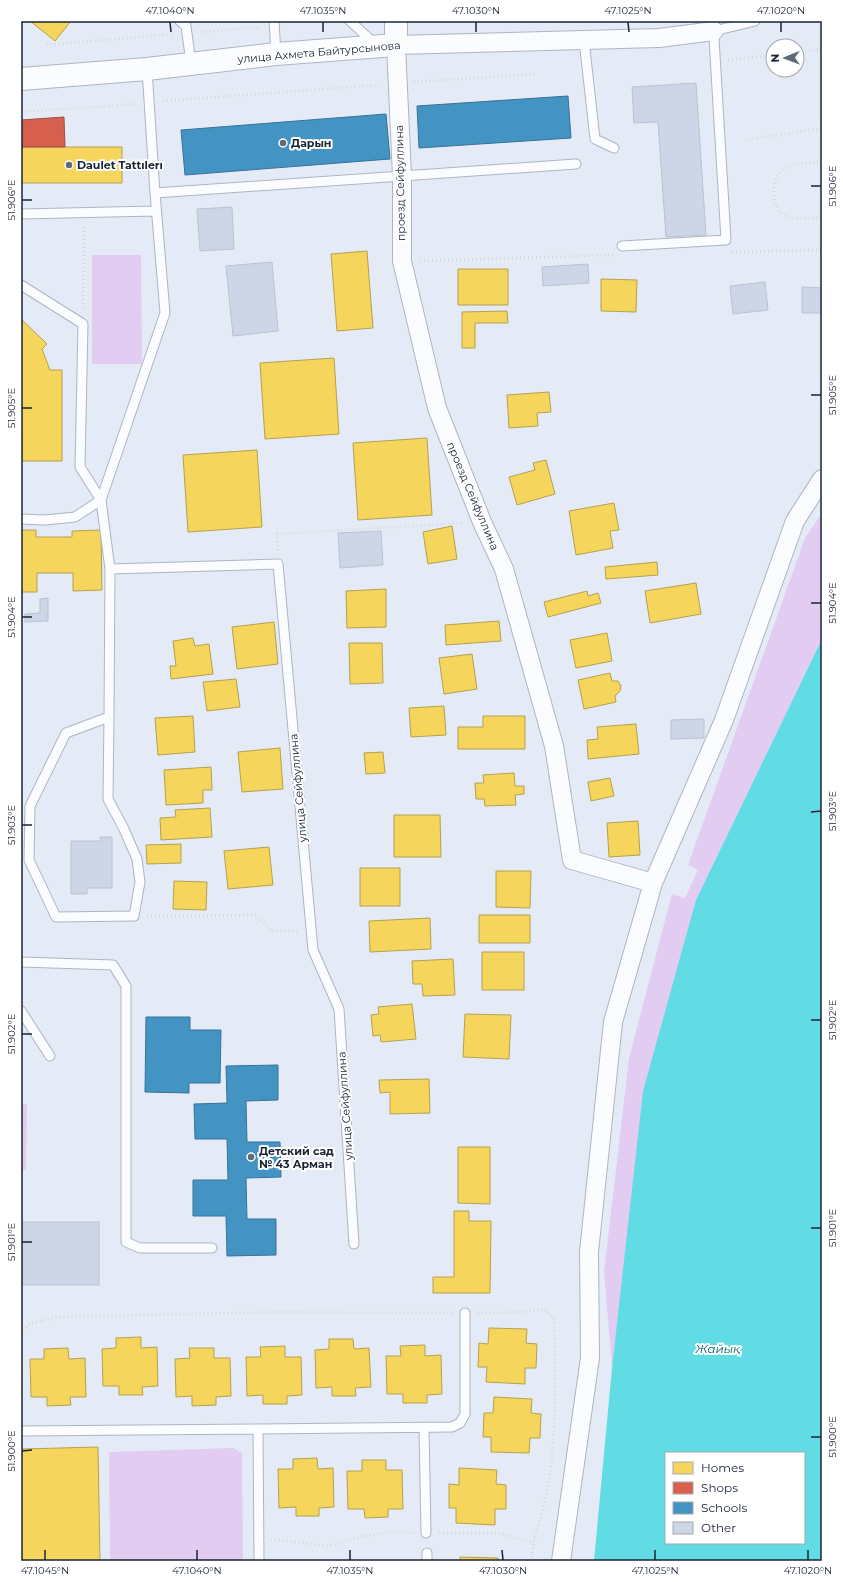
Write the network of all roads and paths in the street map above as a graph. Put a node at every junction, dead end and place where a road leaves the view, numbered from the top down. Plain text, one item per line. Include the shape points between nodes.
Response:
1 (180, 21) edge
2 (350, 21) edge
3 (396, 21) edge
4 (755, 21) edge
5 (274, 24) edge
6 (714, 26) edge
7 (187, 33) junction
8 (584, 40) junction
9 (47, 45) dead end
10 (386, 45) junction
11 (822, 49) edge
12 (805, 51) edge
13 (276, 54) junction
14 (765, 56) edge
15 (716, 61) junction
16 (191, 63) junction
17 (147, 69) junction
18 (535, 74) dead end
19 (21, 79) edge
20 (397, 83) junction
21 (149, 103) junction
22 (21, 112) edge
23 (822, 128) edge
24 (745, 140) dead end
25 (614, 148) dead end
26 (822, 162) edge
27 (576, 164) dead end
28 (402, 176) junction
29 (154, 193) junction
30 (155, 211) junction
31 (85, 213) junction
32 (21, 214) edge
33 (822, 217) edge
34 (622, 246) dead end
35 (21, 285) edge
36 (83, 324) junction
37 (822, 479) edge
38 (101, 500) junction
39 (21, 519) edge
40 (482, 522) junction
41 (278, 564) junction
42 (110, 569) junction
43 (109, 718) junction
44 (653, 883) junction
45 (134, 916) junction
46 (311, 930) junction
47 (21, 962) edge
48 (21, 1011) edge
49 (50, 1056) dead end
50 (354, 1244) dead end
51 (212, 1248) dead end
52 (465, 1313) junction
53 (21, 1334) edge
54 (258, 1428) junction
55 (424, 1428) junction
56 (21, 1431) edge
57 (426, 1533) junction
58 (259, 1537) junction
59 (534, 1542) junction
60 (259, 1561) edge
61 (532, 1561) edge
62 (561, 1561) edge

1 - 7 lane via 186,26
2 - 10 lane
3 - 10 street
4 - 6 lane
5 - 7 path
5 - 13 lane
6 - 8 street, улица Ахмета Байтурсынова via 658,38
6 - 15 lane
7 - 9 path
7 - 16 lane
8 - 10 street, улица Ахмета Байтурсынова
8 - 25 lane via 595,139
10 - 13 street, улица Ахмета Байтурсынова
10 - 20 street, проезд Сейфуллина
11 - 12 path
13 - 16 street, улица Ахмета Байтурсынова
14 - 15 path
15 - 34 lane via 726,240
16 - 17 street, улица Ахмета Байтурсынова
17 - 19 street, улица Ахмета Байтурсынова
17 - 21 lane
18 - 20 path
20 - 21 path
20 - 28 street, проезд Сейфуллина
21 - 22 path
21 - 29 lane
23 - 24 path
26 - 33 path via 793,165 782,170 774,183 776,205 784,215 798,219
27 - 28 lane
28 - 29 lane
28 - 40 street, проезд Сейфуллина via 402,261 405,277 437,408
29 - 30 lane
30 - 31 lane
30 - 38 lane via 165,313
31 - 32 lane
31 - 36 path
35 - 36 lane
36 - 38 lane via 80,467
37 - 44 street via 795,521 724,720
38 - 39 lane via 75,517
38 - 42 lane
40 - 41 path via 277,534
40 - 44 street, проезд Сейфуллина via 504,569 554,746 572,860
41 - 42 lane
41 - 46 lane, улица Сейфуллина
42 - 43 lane
43 - 45 lane via 108,799 124,827 137,859 140,882
43 - 45 lane via 66,733 30,806 29,860 56,918
44 - 62 street via 613,1022 589,1252 590,1358
45 - 46 path via 256,915 272,931
46 - 50 lane, улица Сейфуллина via 313,950 339,1009
47 - 51 lane via 113,965 126,986 126,1242 140,1248
48 - 49 lane
52 - 53 path via 279,1312 56,1317 29,1324
52 - 55 lane via 465,1414 460,1423 452,1427
52 - 59 path via 545,1309 554,1319 554,1446 549,1484 536,1526
54 - 55 lane
54 - 56 lane
54 - 58 lane
55 - 57 lane
57 - 58 path via 391,1532 363,1536 329,1546
57 - 59 path via 499,1533
58 - 60 lane
59 - 61 path

